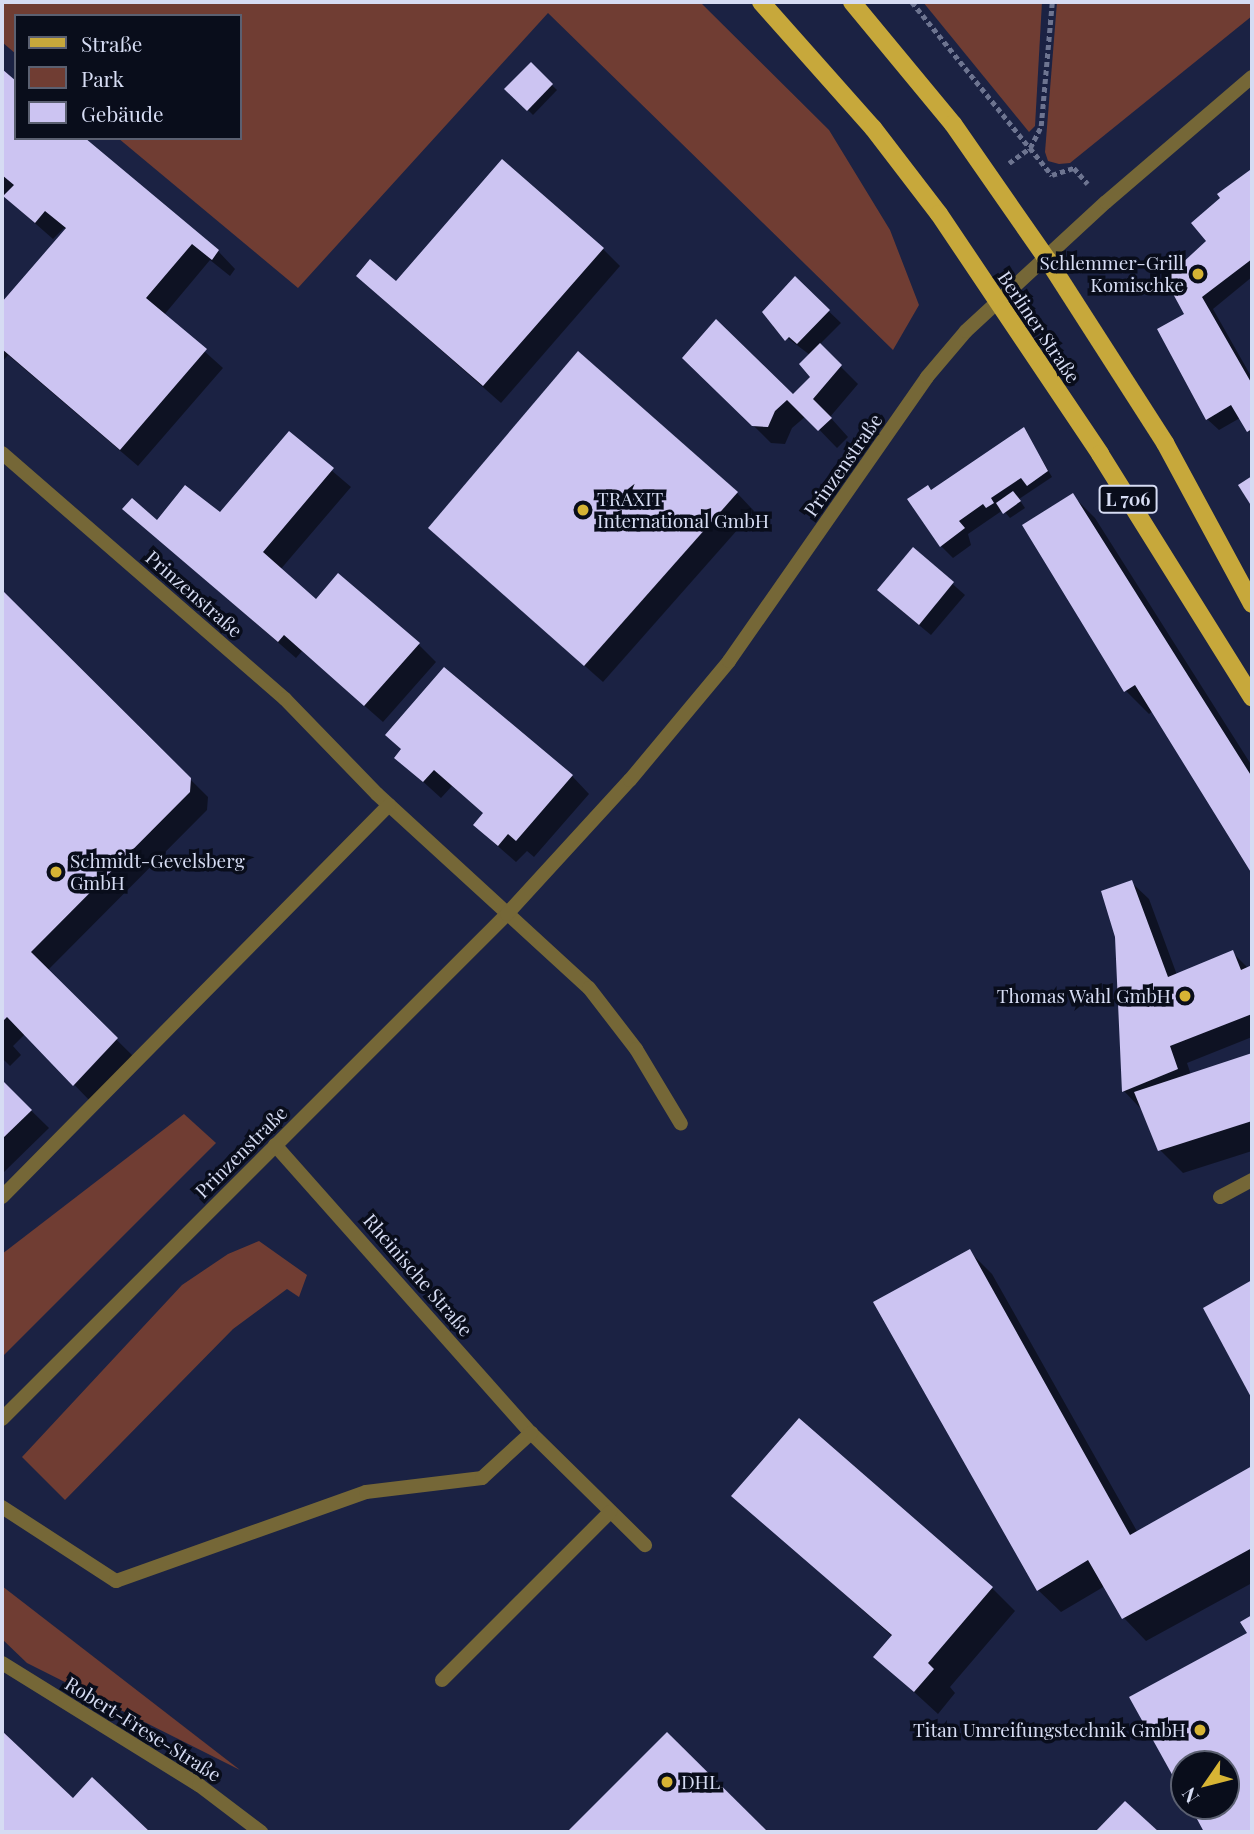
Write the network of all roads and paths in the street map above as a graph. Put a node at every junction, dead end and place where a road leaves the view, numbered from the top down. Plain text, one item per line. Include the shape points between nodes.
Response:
1 (761, 2) edge
2 (852, 2) edge
3 (912, 2) edge
4 (1052, 2) edge
5 (1252, 77) edge
6 (1030, 148) junction
7 (991, 176) junction
8 (1105, 202) junction
9 (1046, 259) junction
10 (998, 306) junction
11 (2, 453) edge
12 (1252, 604) edge
13 (1252, 697) edge
14 (389, 804) junction
15 (507, 914) junction
16 (681, 1124) dead end
17 (275, 1145) junction
18 (1252, 1180) edge
19 (2, 1197) edge
20 (1220, 1197) dead end
21 (2, 1419) edge
22 (531, 1433) junction
23 (2, 1507) edge
24 (610, 1512) junction
25 (645, 1545) dead end
26 (2, 1663) edge
27 (442, 1680) dead end
28 (261, 1832) edge

1 - 10 main road, Berliner Straße / L 706 via 873,128 939,214
2 - 7 main road, L 706 via 919,80
3 - 6 path
4 - 6 path via 1041,126
5 - 8 street, Prinzenstraße
6 - 7 path
6 - 8 path via 1052,175 1074,168
7 - 9 main road, L 706
8 - 9 street, Prinzenstraße
9 - 10 street, Prinzenstraße
9 - 12 main road, L 706 via 1165,443
10 - 13 main road, Berliner Straße / L 706 via 1100,454
10 - 15 street, Prinzenstraße via 966,331 927,377 729,661 630,780
11 - 14 street, Prinzenstraße via 285,699
14 - 15 street, Prinzenstraße
14 - 19 street
15 - 16 street via 589,988 636,1049
15 - 17 street, Prinzenstraße
17 - 21 street, Prinzenstraße
17 - 22 street, Rheinische Straße
18 - 20 street
22 - 23 street via 482,1478 366,1492 116,1581
22 - 24 street, Rheinische Straße
24 - 25 street, Rheinische Straße
24 - 27 street
26 - 28 street, Robert-Frese-Straße via 198,1785

